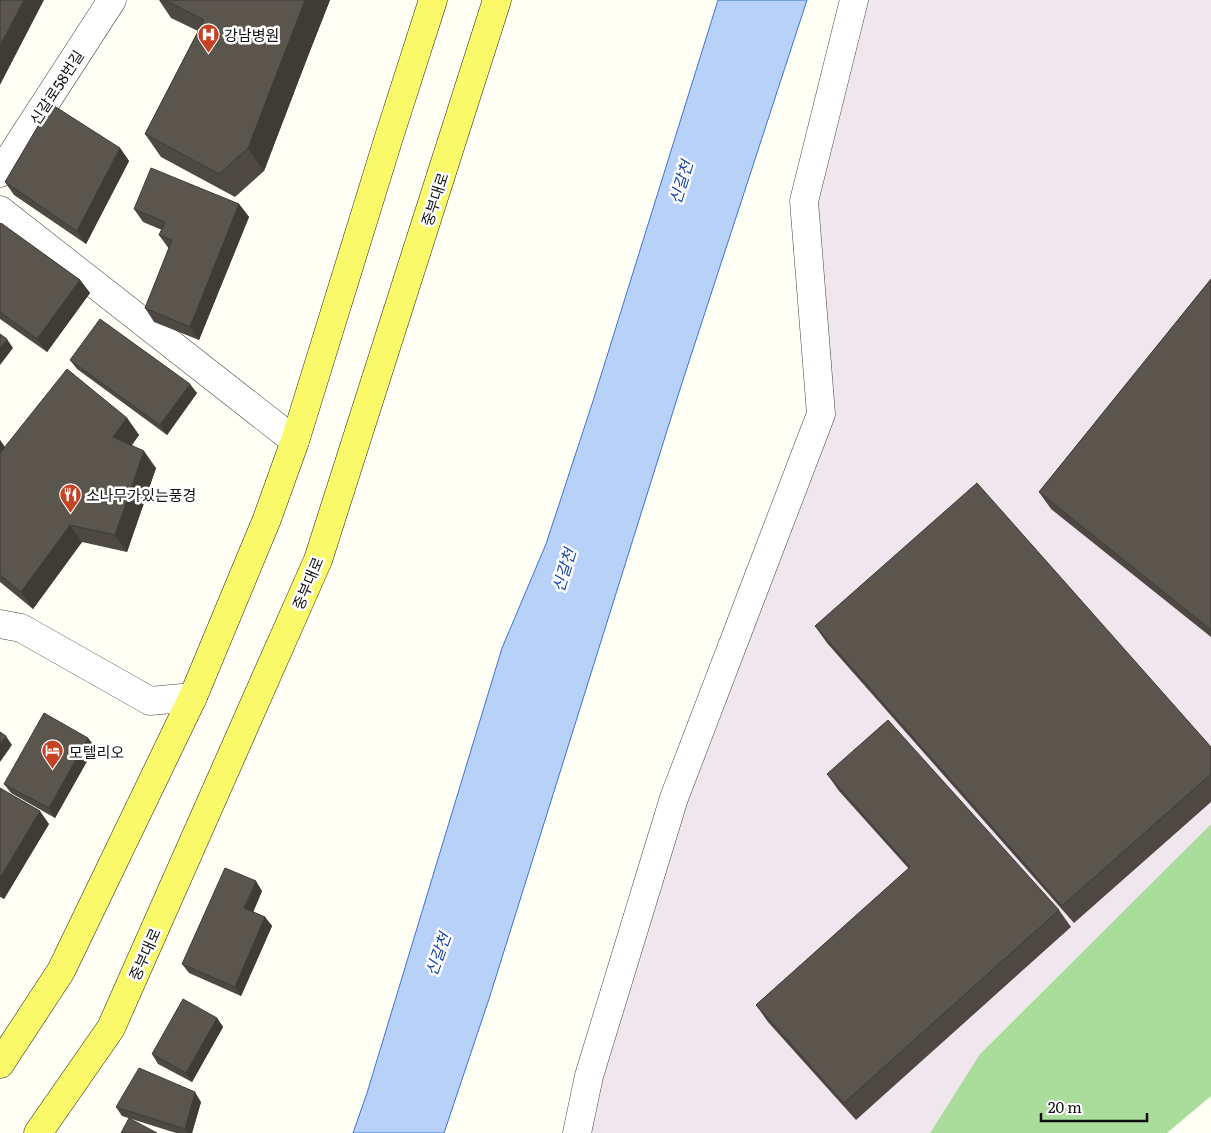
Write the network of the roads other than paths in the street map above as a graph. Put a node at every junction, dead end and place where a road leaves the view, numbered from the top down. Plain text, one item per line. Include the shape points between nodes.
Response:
1 (112, 0) edge
2 (433, 0) edge
3 (497, 0) edge
4 (854, 0) edge
5 (0, 173) edge
6 (0, 210) edge
7 (294, 442) junction
8 (0, 624) edge
9 (193, 697) junction
10 (0, 1064) edge
11 (38, 1133) edge
12 (577, 1133) edge

1 - 5 street, 신갈로58번길
2 - 7 main road
3 - 11 main road, 중부대로 via 318,560 111,1028
4 - 12 street via 804,201 821,414 674,798 589,1076
6 - 7 street
7 - 9 main road via 267,519
8 - 9 street via 21,628 150,701
9 - 10 main road via 61,971

